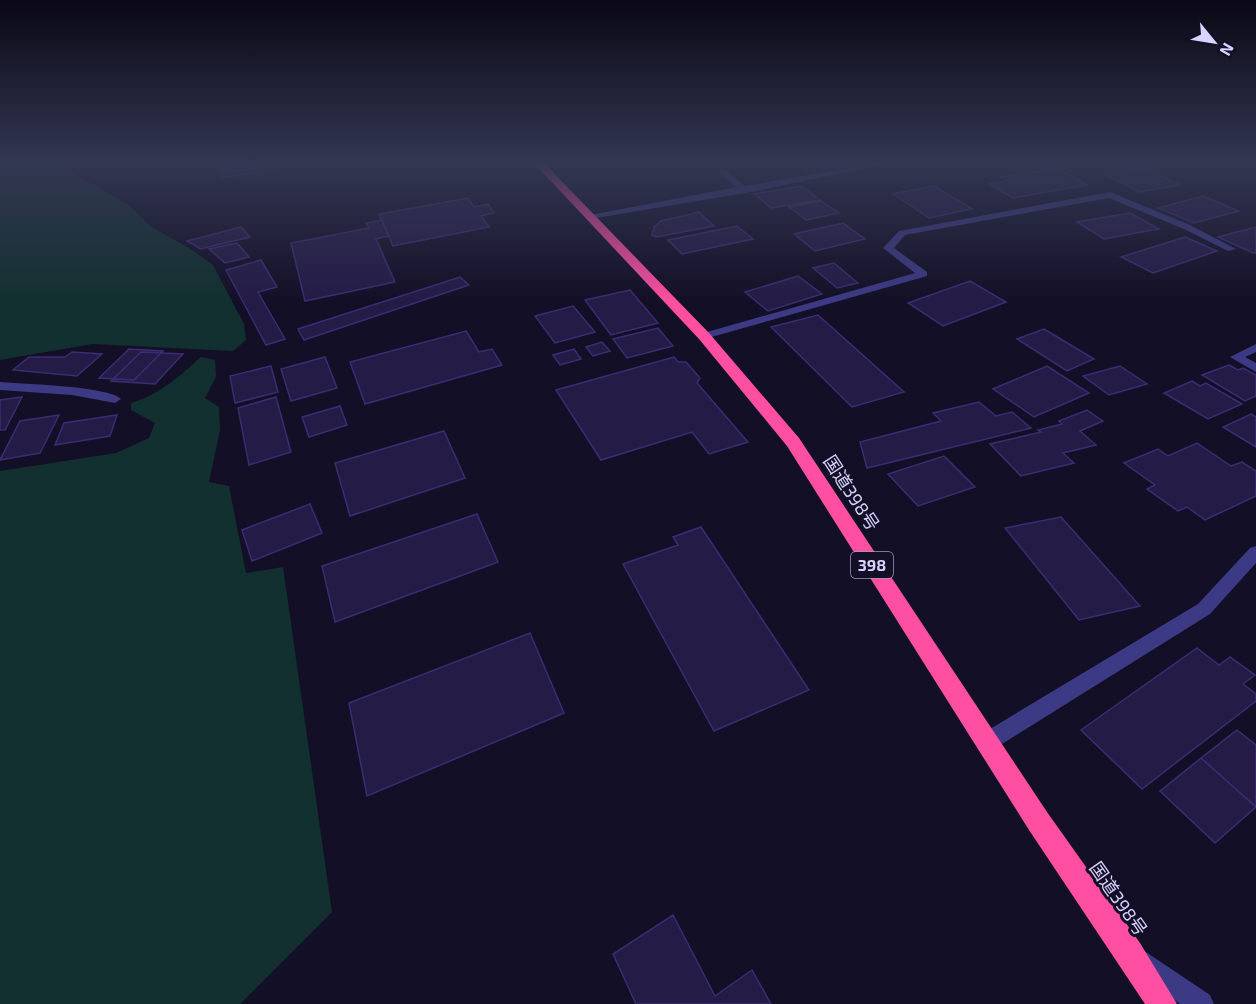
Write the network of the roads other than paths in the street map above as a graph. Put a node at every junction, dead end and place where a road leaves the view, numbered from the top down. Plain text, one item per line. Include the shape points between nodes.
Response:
1 (583, 209) edge
2 (633, 209) edge
3 (1034, 209) edge
4 (1143, 209) edge
5 (590, 216) junction
6 (1231, 249) dead end
7 (704, 336) junction
8 (1256, 348) edge
9 (1256, 368) edge
10 (0, 386) edge
11 (115, 399) dead end
12 (1256, 552) edge
13 (987, 742) junction
14 (1130, 953) junction
15 (1162, 1004) edge
16 (1201, 1004) edge

1 - 5 highway, 国道398号 / 398
2 - 5 street
3 - 7 street via 902,233 888,248 923,274
4 - 6 street
5 - 7 highway, 国道398号 / 398
7 - 13 highway, 国道398号 / 398 via 793,442
8 - 9 street via 1236,357
10 - 11 street
12 - 13 street via 1204,609
13 - 14 highway, 国道398号 / 398
14 - 15 highway, 国道398号 / 398
14 - 16 street

